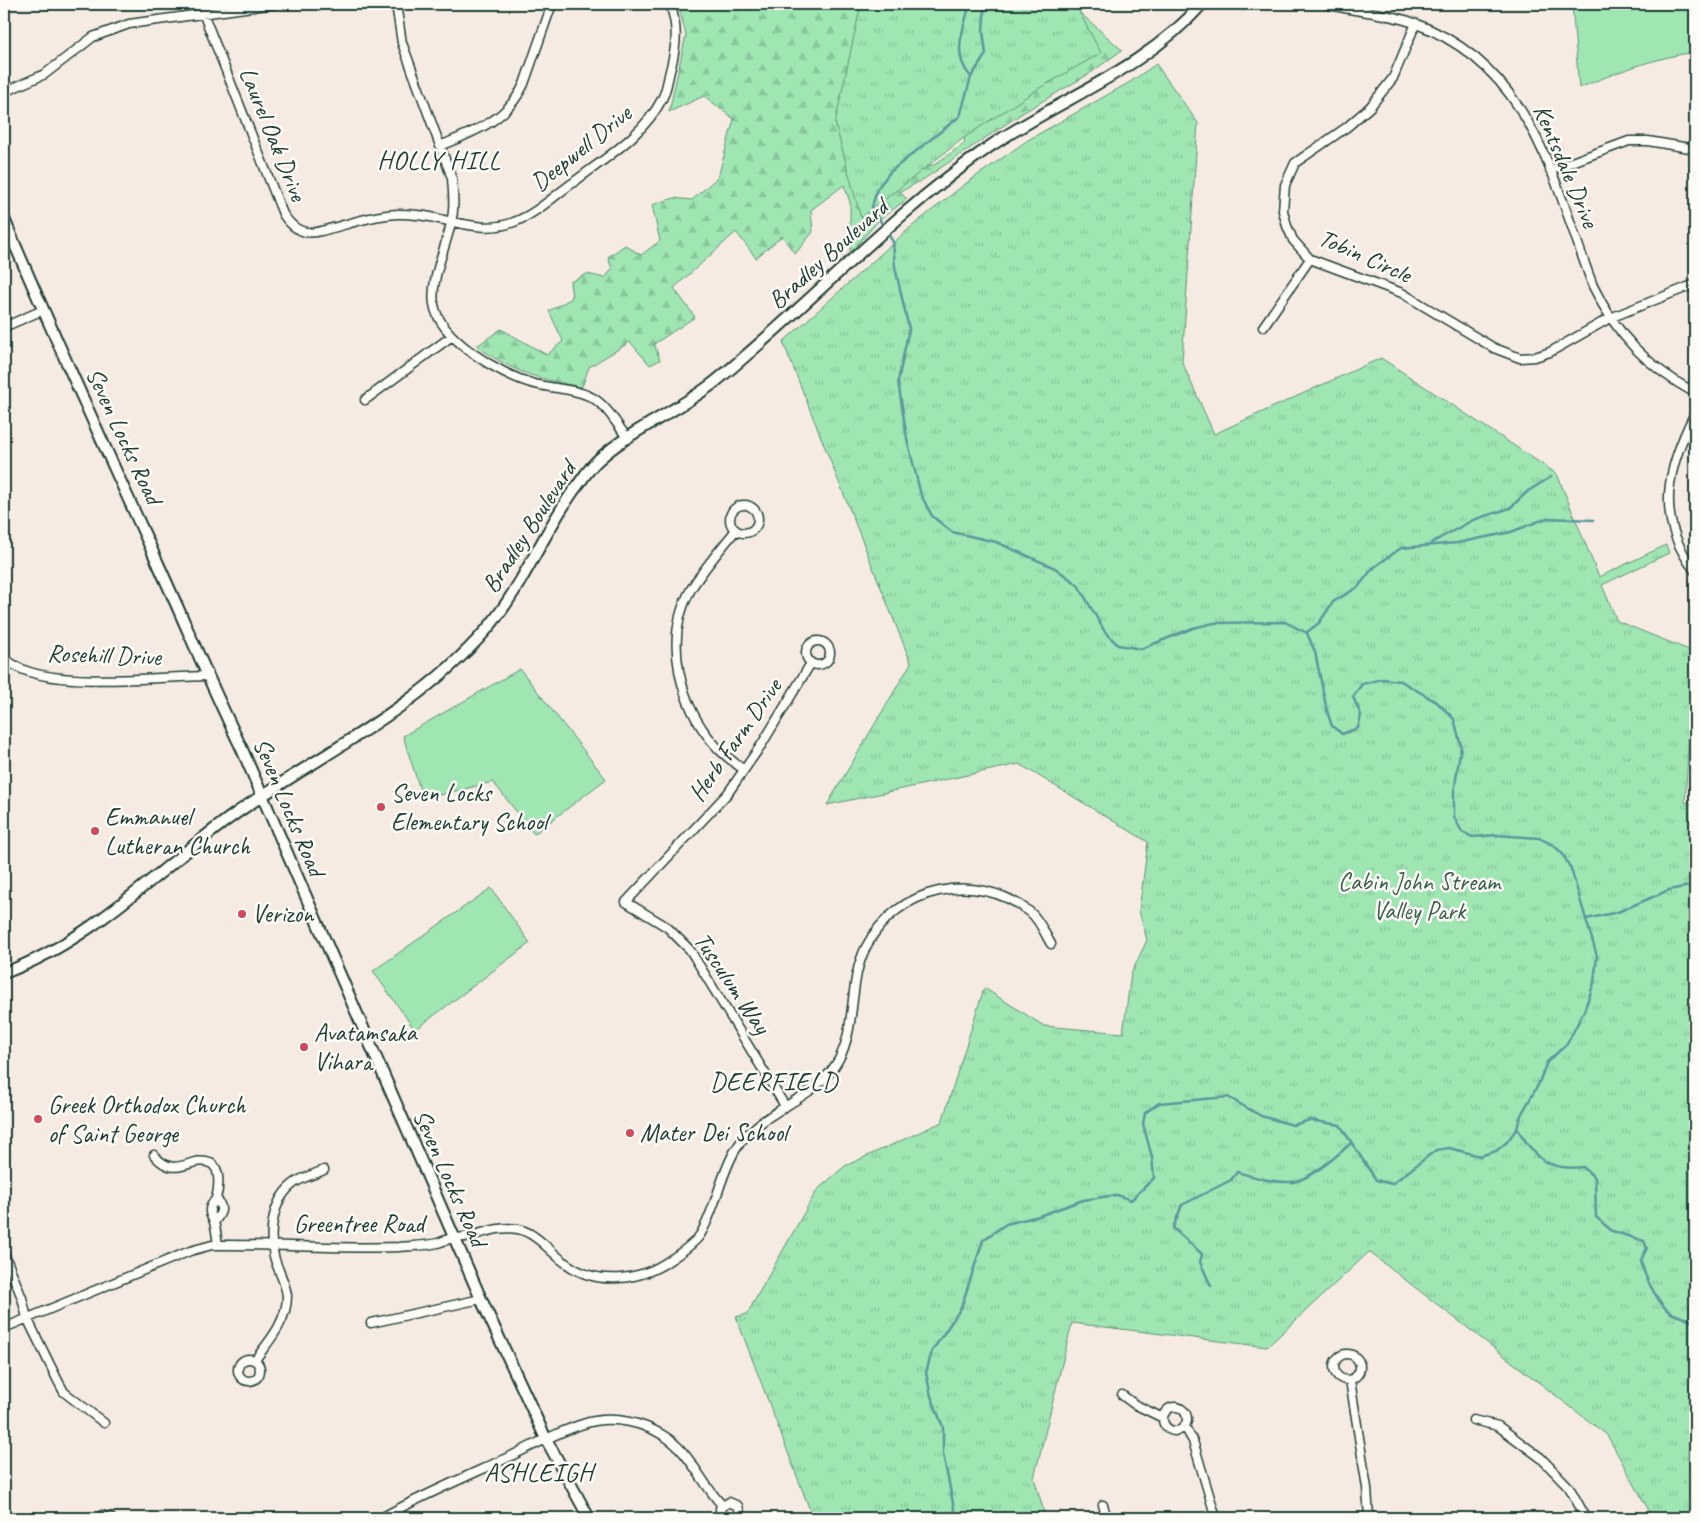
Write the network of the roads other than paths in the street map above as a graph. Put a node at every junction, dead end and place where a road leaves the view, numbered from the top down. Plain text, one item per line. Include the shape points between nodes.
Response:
1 (274, 4) edge
2 (396, 4) edge
3 (552, 4) edge
4 (670, 4) edge
5 (1202, 4) edge
6 (1325, 4) edge
7 (203, 14) junction
8 (1416, 23) junction
9 (4, 92) edge
10 (440, 146) junction
11 (1695, 149) edge
12 (1550, 170) junction
13 (4, 219) edge
14 (452, 222) junction
15 (1310, 259) junction
16 (1695, 284) edge
17 (43, 310) junction
18 (1610, 318) junction
19 (4, 327) edge
20 (1263, 327) dead end
21 (452, 336) junction
22 (1695, 393) edge
23 (365, 400) dead end
24 (1695, 413) edge
25 (628, 439) junction
26 (736, 530) dead end
27 (1695, 570) edge
28 (4, 659) edge
29 (811, 663) dead end
30 (206, 676) junction
31 (744, 770) junction
32 (261, 796) junction
33 (626, 902) joint
34 (1051, 944) dead end
35 (4, 973) edge
36 (785, 1106) junction
37 (154, 1155) dead end
38 (324, 1170) dead end
39 (216, 1198) junction
40 (214, 1222) junction
41 (453, 1238) junction
42 (273, 1244) junction
43 (218, 1245) junction
44 (4, 1253) edge
45 (480, 1299) junction
46 (27, 1318) junction
47 (371, 1323) dead end
48 (4, 1328) edge
49 (254, 1360) dead end
50 (1350, 1380) dead end
51 (1122, 1395) dead end
52 (1163, 1418) junction
53 (1473, 1420) dead end
54 (104, 1423) dead end
55 (1184, 1426) junction
56 (546, 1439) junction
57 (722, 1505) junction
58 (1103, 1505) dead end
59 (102, 1515) dead end
60 (111, 1518) edge
61 (381, 1518) edge
62 (589, 1518) edge
63 (721, 1518) edge
64 (738, 1518) edge
65 (1106, 1518) edge
66 (1216, 1518) edge
67 (1369, 1518) edge
68 (1586, 1518) edge

1 - 7 street
2 - 10 street via 402,43
3 - 10 street via 519,95 506,112 486,127
4 - 14 street, Deepwell Drive via 676,19 676,47 662,98 646,123 587,172 514,223 496,227
5 - 25 main road, Bradley Boulevard via 1153,50 987,149 919,201 711,385
6 - 8 street, Kentsdale Drive
7 - 9 street via 108,30 45,74
7 - 14 street, Laurel Oak Drive via 283,214 291,226 314,233 399,214 417,214
8 - 12 street, Kentsdale Drive via 1466,49 1497,76 1531,124
8 - 15 street, Tobin Circle via 1393,78 1370,107 1295,163 1285,185 1283,211 1287,226 1293,240
10 - 14 street via 452,178
11 - 12 street via 1629,141
12 - 18 street, Kentsdale Drive via 1593,286
13 - 17 main road, Seven Locks Road
14 - 21 street via 433,291 436,312
15 - 18 street, Tobin Circle via 1402,293 1494,348 1520,358 1550,352
15 - 20 street
16 - 18 street, Tobin Circle
17 - 19 street
17 - 30 main road, Seven Locks Road
18 - 22 street, Kentsdale Drive via 1646,360
21 - 23 street
21 - 25 street via 481,359 513,376 593,398
24 - 27 street via 1670,476 1667,500 1678,544
25 - 32 main road, Bradley Boulevard via 598,460 582,479 556,517 504,608 463,654 356,737
26 - 31 street via 705,567 689,593 680,621 678,661 683,690 695,718 715,746
28 - 30 street, Rosehill Drive via 26,670 54,677
29 - 31 street, Herb Farm Drive
30 - 32 main road, Seven Locks Road
31 - 33 street, Herb Farm Drive via 728,793
32 - 35 main road, Bradley Boulevard via 210,832 97,924 33,962
32 - 41 main road, Seven Locks Road
33 - 36 street, Tusculum Way via 668,927 690,950
34 - 36 street, Greentree Road via 1031,912 1001,895 968,887 939,889 905,904 877,929 860,962 848,1034 840,1058 816,1088
36 - 41 street, Greentree Road via 736,1148 699,1237 669,1261 649,1271 608,1279 588,1275 568,1265 536,1237 521,1229 499,1227
37 - 39 street via 170,1167 202,1162 213,1164 218,1176
38 - 42 street via 296,1182 286,1191 275,1211
39 - 40 street via 210,1210
39 - 40 street via 222,1211
40 - 43 street
41 - 42 street, Greentree Road via 435,1244 400,1247
41 - 45 main road, Seven Locks Road
42 - 43 street, Greentree Road
42 - 49 street via 287,1295 285,1308 278,1330
43 - 46 street, Greentree Road via 190,1251
44 - 46 street
45 - 47 street
45 - 56 main road, Seven Locks Road
46 - 48 street, Greentree Road
46 - 54 street via 64,1392
50 - 67 street via 1368,1488
51 - 52 street
52 - 55 street via 1171,1430
52 - 55 street via 1169,1408 1180,1407 1187,1416
53 - 68 street via 1498,1426 1541,1458 1569,1487
55 - 66 street via 1193,1441
56 - 57 street via 594,1421 618,1420 641,1424 680,1448
56 - 61 street
56 - 62 main road, Seven Locks Road
57 - 63 street
57 - 64 street via 728,1502 736,1504 740,1509
58 - 65 street
59 - 60 street

